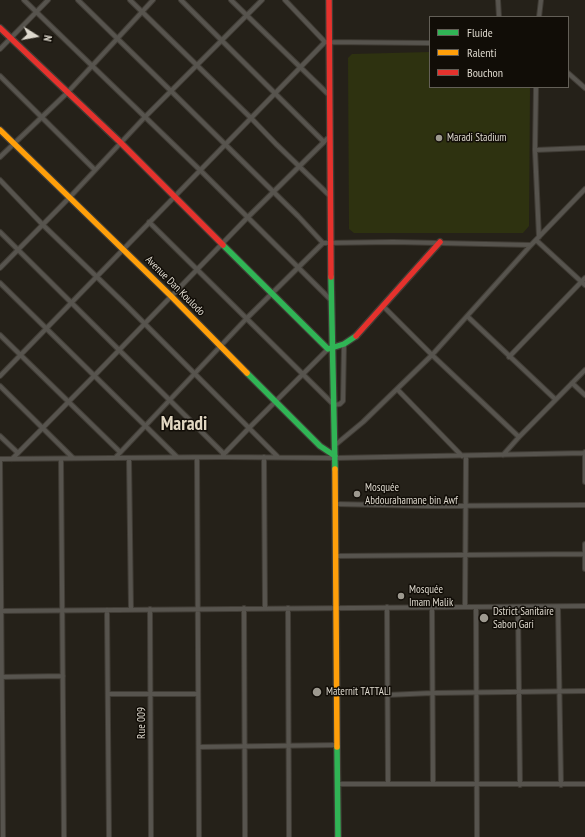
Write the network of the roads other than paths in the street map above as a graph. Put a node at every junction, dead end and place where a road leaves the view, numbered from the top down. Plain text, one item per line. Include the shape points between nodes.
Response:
1 (24, 0) edge
2 (48, 0) edge
3 (78, 0) edge
4 (130, 0) edge
5 (153, 0) edge
6 (181, 0) edge
7 (231, 0) edge
8 (262, 0) edge
9 (285, 0) edge
10 (329, 0) edge
11 (498, 0) edge
12 (541, 0) edge
13 (37, 12) junction
14 (142, 12) junction
15 (247, 16) junction
16 (499, 16) edge
17 (539, 16) edge
18 (0, 28) edge
19 (11, 38) junction
20 (118, 38) junction
21 (222, 40) junction
22 (327, 43) junction
23 (429, 43) edge
24 (0, 49) edge
25 (196, 66) junction
26 (91, 67) junction
27 (300, 68) junction
28 (569, 74) edge
29 (0, 76) edge
30 (536, 88) edge
31 (585, 88) edge
32 (171, 91) junction
33 (67, 93) junction
34 (276, 94) junction
35 (329, 95) junction
36 (42, 117) junction
37 (144, 118) junction
38 (251, 118) junction
39 (0, 130) edge
40 (329, 137) junction
41 (120, 142) junction
42 (324, 142) junction
43 (13, 144) junction
44 (225, 145) junction
45 (585, 148) edge
46 (535, 150) junction
47 (0, 157) edge
48 (299, 167) junction
49 (95, 170) junction
50 (201, 171) junction
51 (0, 180) edge
52 (585, 189) edge
53 (273, 192) junction
54 (330, 196) junction
55 (70, 197) junction
56 (175, 197) junction
57 (247, 218) junction
58 (149, 222) junction
59 (43, 225) junction
60 (0, 232) edge
61 (538, 239) junction
62 (330, 242) junction
63 (440, 242) junction
64 (322, 243) junction
65 (221, 244) junction
66 (531, 245) junction
67 (123, 249) junction
68 (18, 250) junction
69 (0, 268) edge
70 (297, 268) junction
71 (197, 269) junction
72 (96, 276) junction
73 (585, 278) edge
74 (581, 282) junction
75 (0, 283) edge
76 (585, 285) edge
77 (272, 294) junction
78 (172, 296) junction
79 (331, 300) junction
80 (72, 303) junction
81 (383, 306) junction
82 (467, 316) junction
83 (247, 318) junction
84 (144, 323) junction
85 (47, 329) junction
86 (0, 335) edge
87 (344, 344) junction
88 (221, 346) junction
89 (331, 348) junction
90 (119, 350) junction
91 (21, 355) junction
92 (432, 355) junction
93 (509, 357) junction
94 (585, 370) edge
95 (195, 373) junction
96 (302, 375) junction
97 (0, 376) edge
98 (94, 376) junction
99 (572, 383) junction
100 (0, 386) edge
101 (397, 389) junction
102 (585, 396) edge
103 (555, 399) junction
104 (170, 400) junction
105 (276, 401) junction
106 (69, 402) junction
107 (334, 405) junction
108 (145, 427) junction
109 (43, 428) junction
110 (249, 428) junction
111 (0, 436) edge
112 (519, 437) junction
113 (334, 446) junction
114 (120, 452) junction
115 (18, 453) junction
116 (585, 453) edge
117 (503, 455) junction
118 (223, 456) junction
119 (464, 456) junction
120 (264, 457) junction
121 (278, 457) junction
122 (335, 457) junction
123 (73, 458) junction
124 (115, 458) junction
125 (129, 458) junction
126 (177, 458) junction
127 (197, 458) junction
128 (0, 459) edge
129 (12, 459) junction
130 (62, 459) junction
131 (585, 482) edge
132 (335, 504) junction
133 (585, 505) edge
134 (466, 506) junction
135 (585, 544) edge
136 (466, 554) junction
137 (585, 554) edge
138 (336, 556) junction
139 (585, 569) edge
140 (558, 606) junction
141 (585, 606) edge
142 (465, 607) junction
143 (476, 607) junction
144 (518, 607) junction
145 (197, 608) junction
146 (244, 608) junction
147 (265, 608) junction
148 (288, 608) junction
149 (336, 608) junction
150 (387, 608) junction
151 (432, 608) junction
152 (63, 610) junction
153 (107, 610) junction
154 (131, 610) junction
155 (150, 610) junction
156 (1, 611) edge
157 (63, 676) junction
158 (1, 677) edge
159 (585, 691) edge
160 (560, 692) junction
161 (150, 693) junction
162 (432, 693) junction
163 (475, 693) junction
164 (519, 693) junction
165 (108, 694) junction
166 (197, 694) junction
167 (387, 695) junction
168 (336, 745) junction
169 (290, 746) junction
170 (199, 747) junction
171 (245, 747) junction
172 (337, 784) junction
173 (388, 784) junction
174 (433, 784) junction
175 (477, 784) junction
176 (585, 784) edge
177 (520, 785) junction
178 (561, 785) junction
179 (3, 837) edge
180 (64, 837) edge
181 (109, 837) edge
182 (151, 837) edge
183 (199, 837) edge
184 (245, 837) edge
185 (289, 837) edge
186 (338, 837) edge
187 (477, 837) edge

1 - 13 street
2 - 13 street
3 - 20 street
4 - 14 street
5 - 14 street
6 - 21 street
7 - 15 street
8 - 15 street
9 - 22 street
10 - 22 street
11 - 16 street
12 - 17 street
13 - 19 street
13 - 26 street
14 - 20 street
14 - 25 street
15 - 21 street
15 - 27 street
18 - 19 street
19 - 24 street
19 - 33 street
20 - 26 street
20 - 32 street
21 - 25 street
21 - 34 street
22 - 23 street
22 - 27 street
22 - 35 street
25 - 32 street
25 - 38 street
26 - 33 street
26 - 37 street
27 - 34 street
27 - 35 street
28 - 31 street
29 - 36 street
30 - 46 street
32 - 37 street
32 - 44 street
33 - 36 street
33 - 41 street
34 - 38 street
34 - 42 street
35 - 40 street
36 - 43 street
36 - 49 street
37 - 41 street
37 - 50 street
38 - 44 street
38 - 48 street
39 - 43 street, Avenue Dan Koulodo
40 - 42 street
40 - 54 street
41 - 49 street
41 - 56 street
42 - 48 street
43 - 47 street
43 - 55 street, Avenue Dan Koulodo
44 - 50 street
44 - 53 street
45 - 46 street
46 - 61 street
48 - 53 street
48 - 54 street
49 - 55 street
50 - 56 street
50 - 57 street
51 - 59 street
52 - 61 street
53 - 57 street
53 - 64 street
54 - 62 street
55 - 59 street
55 - 67 street, Avenue Dan Koulodo
56 - 58 street
56 - 65 street
57 - 65 street
57 - 70 street
58 - 67 street
58 - 71 street
59 - 68 street
59 - 72 street
60 - 68 street
61 - 66 street
61 - 74 street
62 - 63 street
62 - 64 street
62 - 79 street
63 - 66 street
63 - 81 street
64 - 70 street
65 - 71 street
65 - 77 street
66 - 82 street
67 - 72 street
67 - 78 street, Avenue Dan Koulodo
68 - 69 street
68 - 80 street
70 - 77 street
70 - 79 street
71 - 78 street
71 - 83 street
72 - 80 street
72 - 84 street
73 - 74 street
74 - 76 street
74 - 93 street
75 - 85 street
77 - 83 street
77 - 89 street
78 - 84 street
78 - 88 street, Avenue Dan Koulodo
79 - 89 street
80 - 85 street
80 - 90 street
81 - 87 street via 357,336
81 - 92 street
82 - 92 street
82 - 93 street
83 - 88 street
83 - 96 street
84 - 90 street
84 - 95 street
85 - 91 street
85 - 98 street
86 - 91 street
87 - 89 street
87 - 107 street via 344,400
88 - 95 street
88 - 105 street, Avenue Dan Koulodo
89 - 96 street
89 - 107 street
90 - 98 street
90 - 104 street
91 - 97 street
91 - 106 street
92 - 101 street
92 - 112 street
93 - 103 street
94 - 99 street
95 - 104 street
95 - 110 street
96 - 105 street
96 - 107 street
98 - 106 street
98 - 108 street
99 - 102 street
99 - 103 street
100 - 109 street
101 - 113 street
101 - 119 street
103 - 112 street
104 - 108 street
104 - 118 street
105 - 110 street
105 - 122 street, Avenue Dan Koulodo via 320,446
106 - 109 street
106 - 114 street
107 - 113 street
108 - 114 street
108 - 126 street
109 - 115 street
109 - 123 street
110 - 118 street
110 - 121 street
111 - 115 street
112 - 117 street
113 - 122 street
114 - 124 street
115 - 129 street
116 - 117 street
116 - 131 street
117 - 119 street
118 - 120 street
118 - 127 street
119 - 122 street
119 - 134 street
120 - 121 street
120 - 147 street
121 - 122 street
122 - 132 street
123 - 124 street
123 - 130 street
124 - 125 street
125 - 126 street
125 - 154 street
126 - 127 street
127 - 145 street
128 - 129 street
128 - 156 street
129 - 130 street
130 - 152 street
132 - 134 street
132 - 138 street
133 - 134 street
134 - 136 street
135 - 137 street
136 - 137 street
136 - 138 street
136 - 142 street
137 - 139 street
138 - 149 street
140 - 141 street
140 - 144 street
140 - 160 street
142 - 143 street
142 - 151 street
143 - 144 street
143 - 163 street
144 - 164 street
145 - 146 street
145 - 155 street
145 - 166 street
146 - 147 street
146 - 171 street
147 - 148 street
148 - 149 street
148 - 169 street
149 - 150 street
149 - 168 street
150 - 151 street
150 - 167 street
151 - 162 street
152 - 153 street
152 - 156 street
152 - 157 street
153 - 154 street
153 - 165 street
154 - 155 street
155 - 161 street, Rue 009
156 - 158 street
157 - 158 street
157 - 180 street
158 - 179 street
159 - 160 street
160 - 164 street
160 - 178 street
161 - 165 street
161 - 166 street
161 - 182 street, Rue 009
162 - 163 street
162 - 167 street
162 - 174 street
163 - 164 street
163 - 175 street
164 - 177 street
165 - 181 street
166 - 170 street
167 - 173 street
168 - 169 street
168 - 172 street
169 - 171 street
169 - 185 street
170 - 171 street
170 - 183 street
171 - 184 street
172 - 173 street
172 - 186 street
173 - 174 street
174 - 175 street
175 - 177 street
175 - 187 street
176 - 178 street
177 - 178 street

